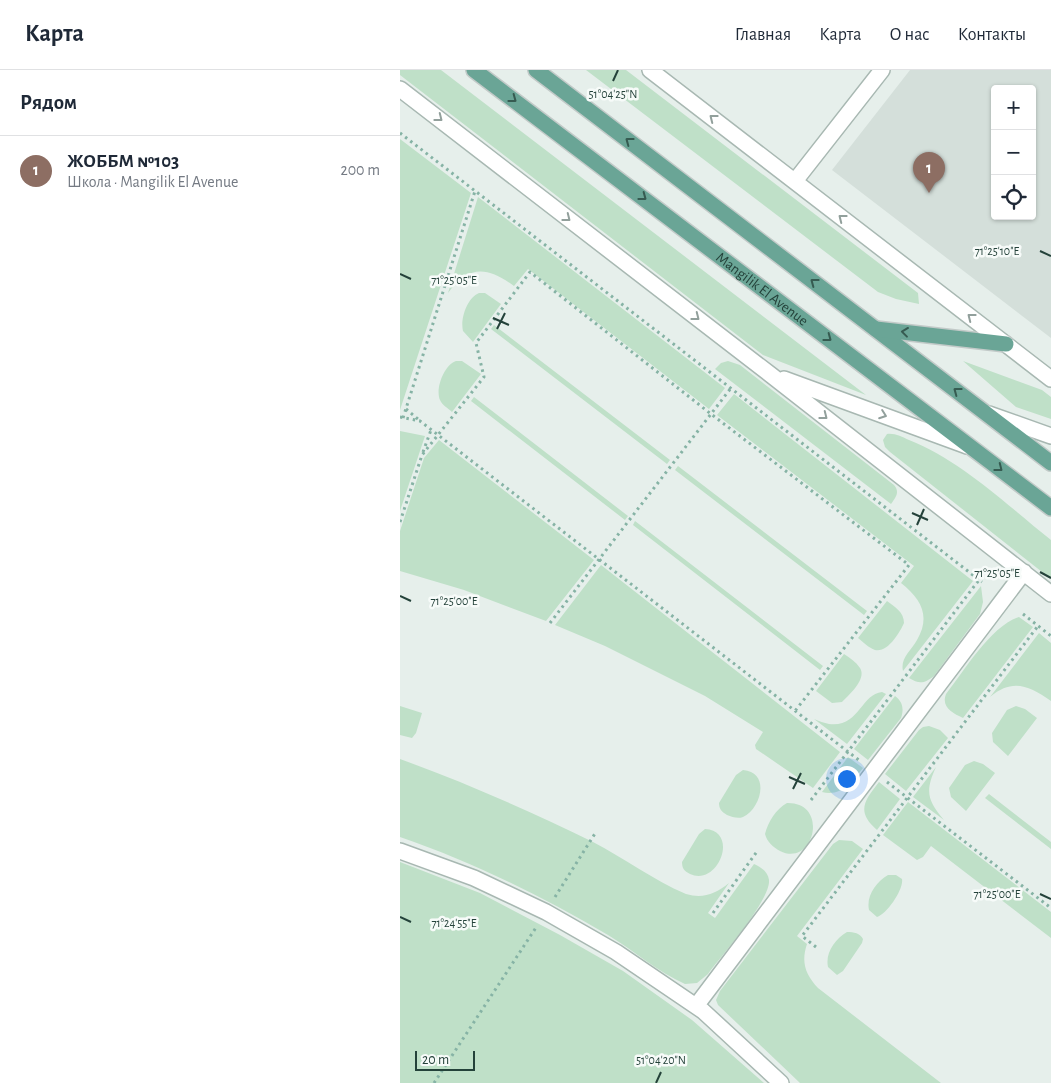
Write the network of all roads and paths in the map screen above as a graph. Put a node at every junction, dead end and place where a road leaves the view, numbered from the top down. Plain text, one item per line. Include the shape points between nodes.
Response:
1 (474, 70) edge
2 (650, 70) edge
3 (882, 70) edge
4 (541, 73) edge
5 (400, 89) edge
6 (400, 133) edge
7 (795, 181) junction
8 (475, 191) junction
9 (874, 329) junction
10 (1006, 344) junction
11 (771, 375) junction
12 (1051, 379) edge
13 (731, 388) junction
14 (406, 409) junction
15 (984, 412) junction
16 (711, 414) junction
17 (401, 417) edge
18 (420, 421) junction
19 (431, 429) junction
20 (439, 435) junction
21 (1051, 436) edge
22 (973, 448) junction
23 (422, 455) junction
24 (1051, 463) edge
25 (1051, 508) edge
26 (400, 522) edge
27 (600, 560) junction
28 (1024, 572) junction
29 (1051, 594) edge
30 (1022, 614) dead end
31 (550, 623) dead end
32 (1038, 626) junction
33 (1051, 636) edge
34 (796, 711) junction
35 (848, 752) junction
36 (865, 764) dead end
37 (882, 778) dead end
38 (908, 798) junction
39 (811, 800) dead end
40 (596, 832) dead end
41 (400, 850) edge
42 (758, 850) dead end
43 (1051, 908) edge
44 (546, 912) junction
45 (714, 913) dead end
46 (816, 947) dead end
47 (696, 1006) junction
48 (434, 1083) edge
49 (781, 1083) edge

1 -> 22 main road, Mangilik El Avenue
7 -> 2 street
3 - 7 street
9 -> 4 main road
5 -> 11 street
6 - 8 path
10 -> 7 street
8 - 13 path
8 - 14 path
10 -> 9 main road
15 -> 9 main road
10 - 12 street
11 -> 22 street
11 -> 28 street
13 - 16 path
13 - 35 path via 981,581
14 - 17 path
14 - 18 path
15 - 21 street
15 - 24 main road
16 - 20 path via 530,272 476,343 484,377
16 - 27 path
16 - 34 path via 910,565
17 - 18 path
18 - 19 path
19 - 20 path
19 - 23 path
20 - 23 path
20 - 27 path
22 -> 25 main road, Mangilik El Avenue
23 - 26 path
27 - 31 path
27 - 34 path
28 - 29 street
28 - 47 street
30 - 32 path
32 - 33 path
32 - 38 path
34 - 35 path
35 - 36 path
35 - 39 path
37 - 38 path
38 - 43 path
38 - 46 path via 802,936
40 - 44 path
41 - 44 street via 474,878
42 - 45 path
44 - 47 street via 616,952
44 - 48 path
47 - 49 street

